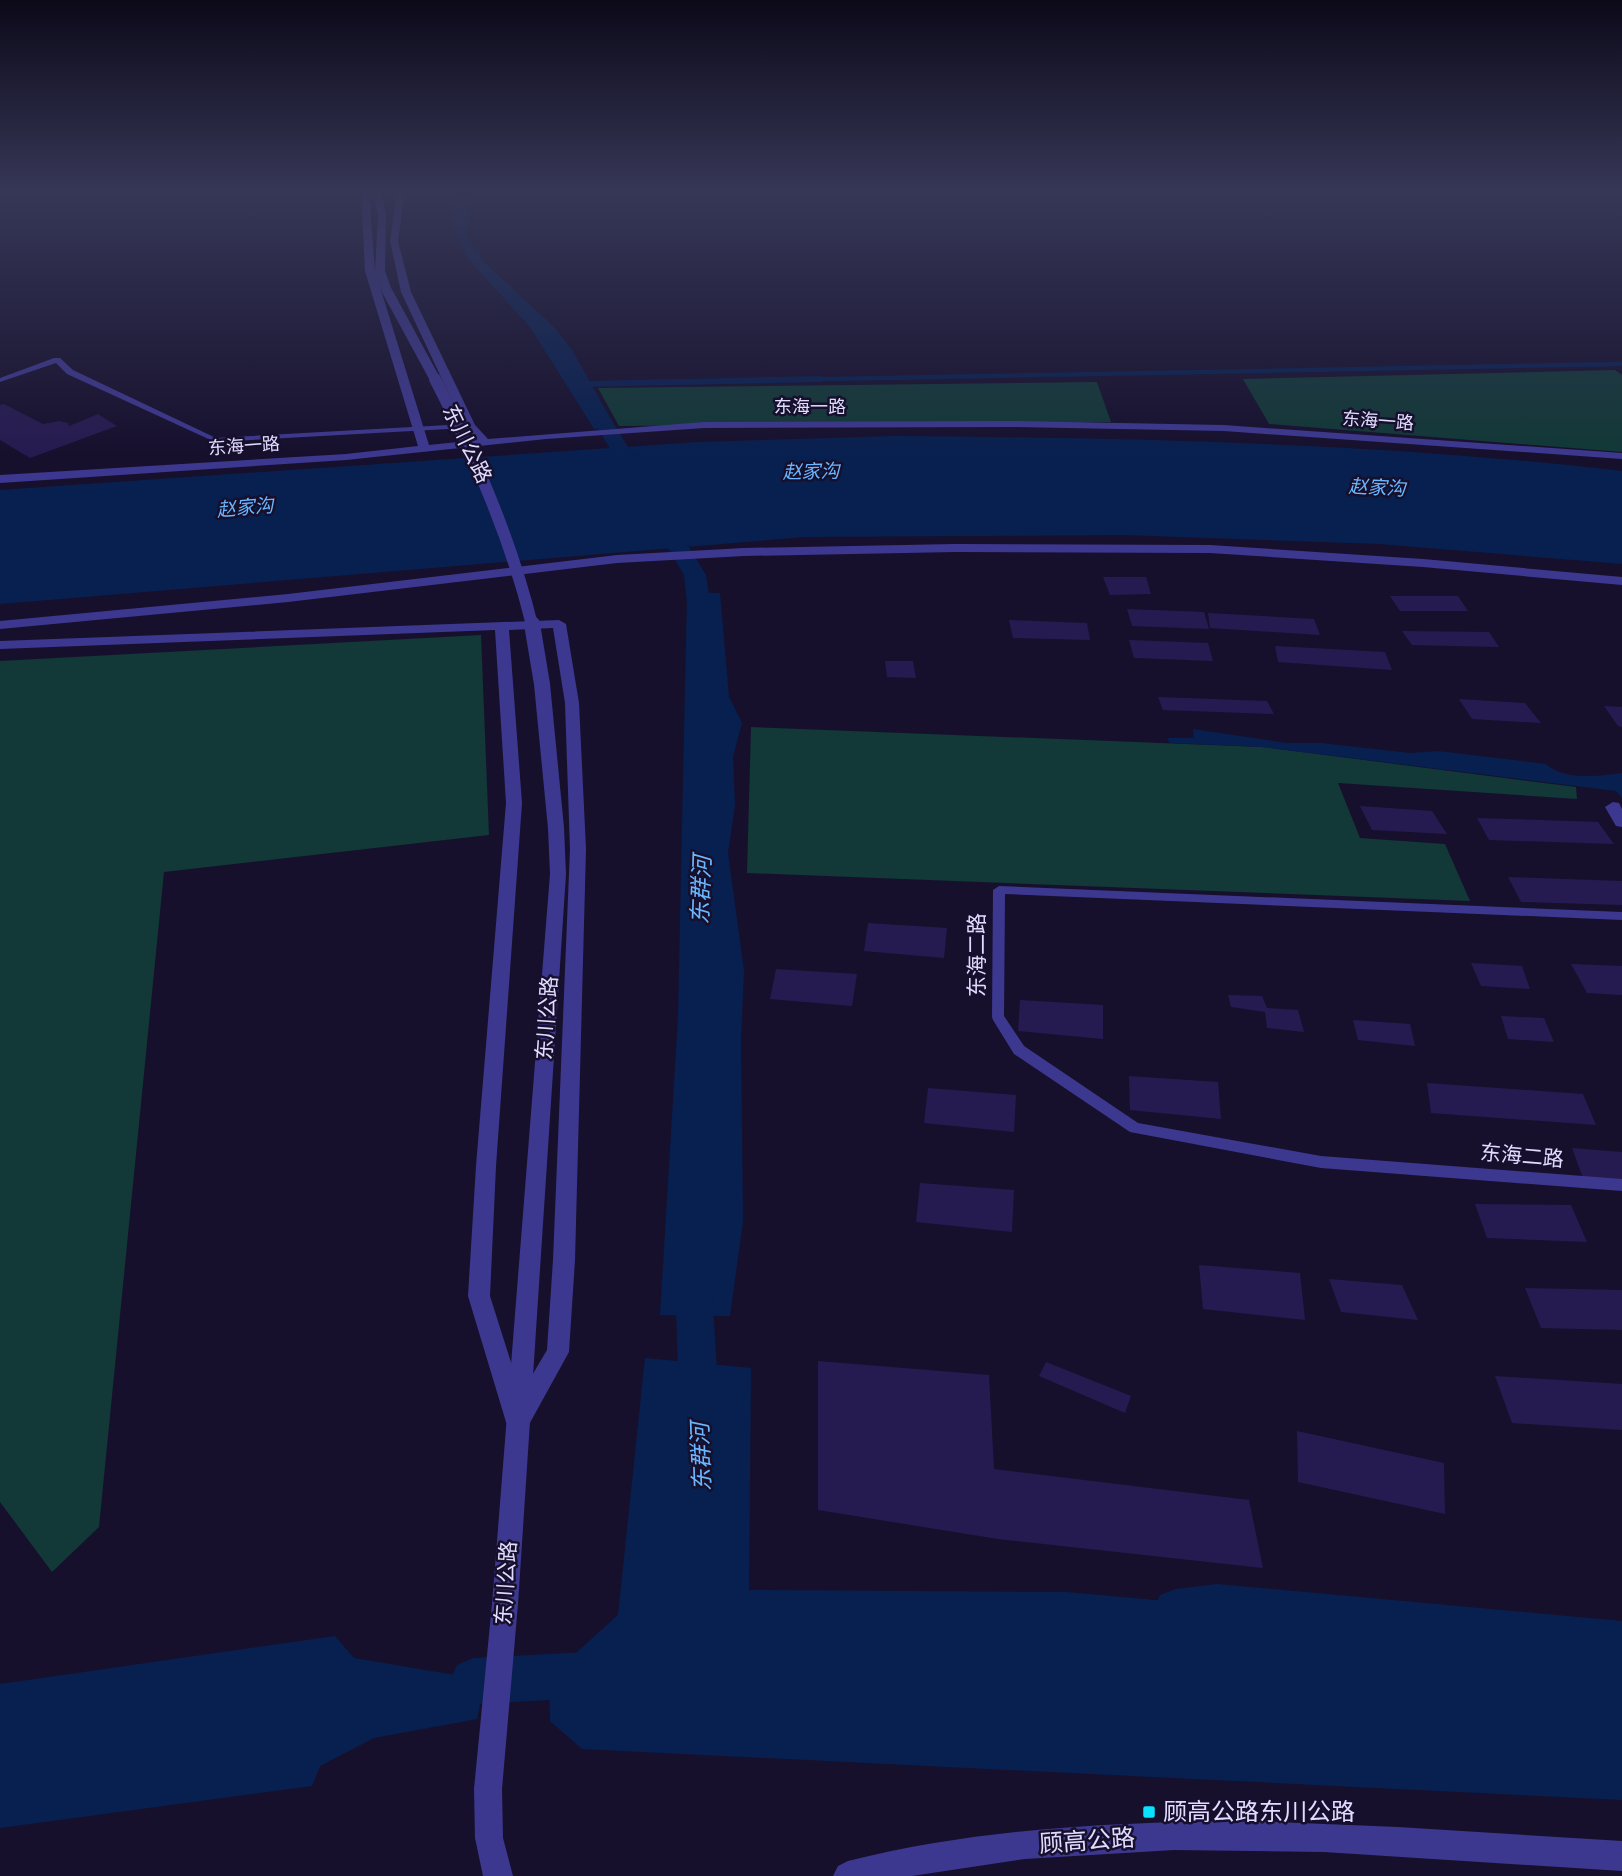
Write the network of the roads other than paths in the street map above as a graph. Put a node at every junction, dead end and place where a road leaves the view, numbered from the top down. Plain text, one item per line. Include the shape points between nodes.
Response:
1 (372, 279) edge
2 (383, 279) edge
3 (402, 279) edge
4 (0, 380) edge
5 (470, 426) junction
6 (419, 429) junction
7 (487, 444) junction
8 (425, 449) junction
9 (1622, 456) edge
10 (0, 479) edge
11 (1622, 581) edge
12 (0, 625) edge
13 (502, 626) junction
14 (0, 645) edge
15 (1613, 807) dead end
16 (1622, 822) edge
17 (1622, 916) edge
18 (1622, 1185) edge
19 (518, 1422) junction
20 (1622, 1856) edge
21 (498, 1876) edge
22 (848, 1876) edge

1 - 6 street
2 - 19 street, 东川公路, bridge via 484,477 516,563 535,639 558,874
3 - 5 street
4 - 6 lane via 57,360 70,372 215,440
5 - 6 lane
5 - 7 street
6 - 8 street
7 - 8 street, 东海一路
7 - 9 street, 东海一路 via 704,425 1013,424 1224,428
8 - 10 street, 东海一路
11 - 12 street via 1210,550 744,552 617,559 288,598
13 - 14 street
13 - 19 street via 514,803 479,1296
13 - 19 street via 559,624 572,704 578,849 558,1352
15 - 16 street
17 - 18 lane, 东海二路 via 999,890 998,1017 1019,1051 1135,1128 1321,1162
19 - 21 street, 东川公路 via 488,1789 489,1838
20 - 22 street, 顾高公路 via 1377,1840 1162,1836 969,1852

